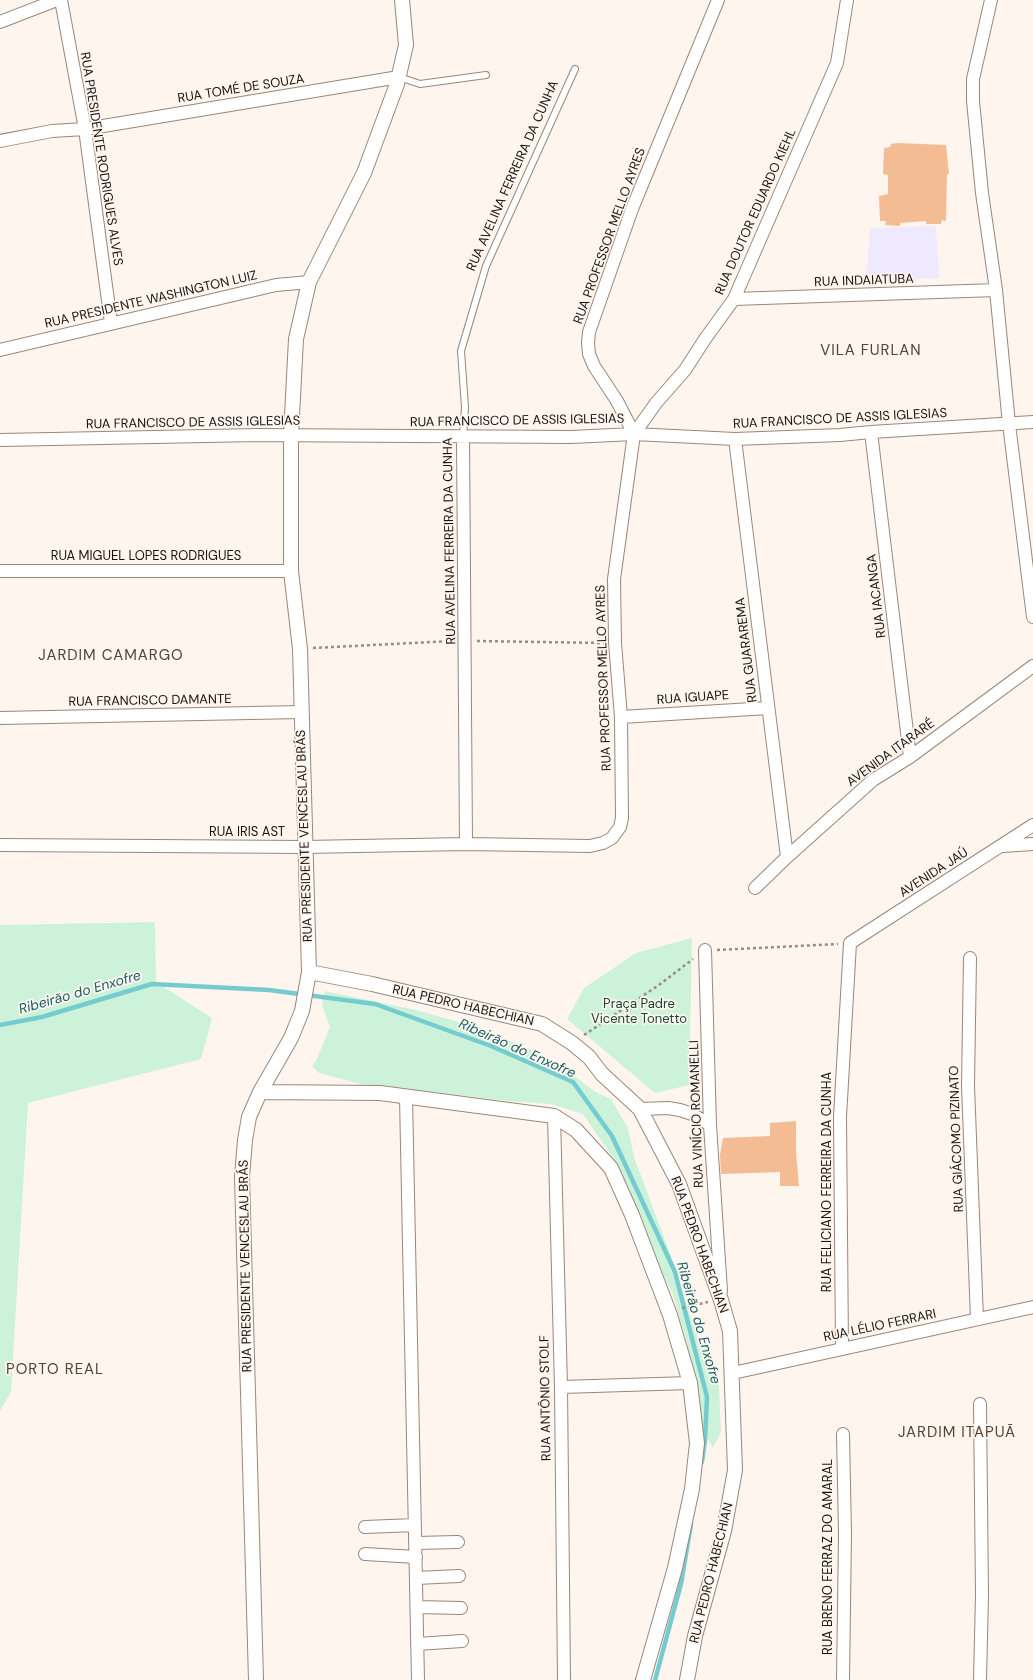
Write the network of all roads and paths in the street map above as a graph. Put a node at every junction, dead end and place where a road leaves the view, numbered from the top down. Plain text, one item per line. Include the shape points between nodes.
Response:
1 (57, 0) edge
2 (61, 0) edge
3 (402, 0) edge
4 (718, 0) edge
5 (847, 0) edge
6 (991, 0) edge
7 (0, 22) edge
8 (575, 69) dead end
9 (486, 75) dead end
10 (399, 76) junction
11 (85, 129) junction
12 (0, 141) edge
13 (309, 282) junction
14 (996, 290) junction
15 (734, 299) junction
16 (111, 323) junction
17 (0, 350) edge
18 (1033, 422) edge
19 (1009, 424) junction
20 (871, 432) junction
21 (634, 434) junction
22 (291, 435) junction
23 (463, 437) junction
24 (735, 439) junction
25 (0, 440) edge
26 (0, 571) edge
27 (292, 571) junction
28 (1033, 617) edge
29 (1033, 666) edge
30 (768, 708) junction
31 (301, 712) junction
32 (621, 717) junction
33 (0, 718) edge
34 (910, 757) junction
35 (1033, 826) edge
36 (612, 838) joint
37 (466, 844) junction
38 (1033, 844) edge
39 (0, 845) edge
40 (1002, 846) junction
41 (305, 848) junction
42 (787, 857) junction
43 (755, 888) dead end
44 (850, 943) joint
45 (705, 950) dead end
46 (970, 958) dead end
47 (309, 972) junction
48 (260, 1092) junction
49 (406, 1097) junction
50 (640, 1109) junction
51 (554, 1116) junction
52 (710, 1125) junction
53 (721, 1300) junction
54 (1033, 1307) edge
55 (977, 1319) junction
56 (842, 1349) junction
57 (733, 1373) junction
58 (690, 1383) junction
59 (561, 1387) junction
60 (980, 1404) dead end
61 (843, 1434) dead end
62 (415, 1525) junction
63 (365, 1526) dead end
64 (458, 1542) dead end
65 (416, 1543) junction
66 (365, 1554) dead end
67 (416, 1557) junction
68 (459, 1576) dead end
69 (416, 1578) junction
70 (417, 1607) junction
71 (461, 1608) dead end
72 (462, 1641) dead end
73 (418, 1644) junction
74 (256, 1680) edge
75 (418, 1680) edge
76 (564, 1680) edge
77 (643, 1680) edge
78 (687, 1680) edge
79 (843, 1680) edge
80 (980, 1680) edge

1 - 7 street
2 - 11 street, RUA PRESIDENTE RODRIGUES ALVES
3 - 10 street, RUA PRESIDENTE VENCESLAU BRÁS via 406,45
4 - 21 street, RUA PROFESSOR MELLO AYRES via 632,209 589,332 589,354
5 - 15 street, RUA DOUTOR EDUARDO KIEHL via 837,64
6 - 14 street via 973,79 973,101 982,193
8 - 23 lane, RUA AVELINA FERREIRA DA CUNHA via 486,266 461,351 465,408
9 - 10 lane via 420,84
10 - 11 street, RUA TOMÉ DE SOUZA
10 - 13 street, RUA PRESIDENTE VENCESLAU BRÁS via 364,173
11 - 12 street, RUA TOMÉ DE SOUZA via 52,131
11 - 16 street, RUA PRESIDENTE RODRIGUES ALVES
13 - 16 street, RUA PRESIDENTE WASHINGTON LUIZ via 276,285
13 - 22 street, RUA PRESIDENTE VENCESLAU BRÁS via 296,339
14 - 15 street, RUA INDAIATUBA
14 - 19 street
15 - 21 street, RUA DOUTOR EDUARDO KIEHL via 685,370
16 - 17 street, RUA PRESIDENTE WASHINGTON LUIZ
18 - 19 street, RUA FRANCISCO DE ASSIS IGLESIAS
19 - 20 street, RUA FRANCISCO DE ASSIS IGLESIAS
19 - 28 street
20 - 24 street, RUA FRANCISCO DE ASSIS IGLESIAS
20 - 34 street, RUA IACANGA
21 - 23 street, RUA FRANCISCO DE ASSIS IGLESIAS
21 - 24 street, RUA FRANCISCO DE ASSIS IGLESIAS
21 - 32 street, RUA PROFESSOR MELLO AYRES via 614,579 615,643
22 - 23 street, RUA FRANCISCO DE ASSIS IGLESIAS
22 - 25 street, RUA FRANCISCO DE ASSIS IGLESIAS
22 - 27 street, RUA PRESIDENTE VENCESLAU BRÁS
23 - 37 street, RUA AVELINA FERREIRA DA CUNHA
24 - 30 street, RUA GUARAREMA
26 - 27 street, RUA MIGUEL LOPES RODRIGUES
27 - 31 street, RUA PRESIDENTE VENCESLAU BRÁS via 300,649
29 - 34 street, AVENIDA ITARARÉ
30 - 32 street, RUA IGUAPE
30 - 42 street, RUA GUARAREMA
31 - 33 street, RUA FRANCISCO DAMANTE
31 - 41 street, RUA PRESIDENTE VENCESLAU BRÁS
32 - 36 street, RUA PROFESSOR MELLO AYRES via 622,818 620,827
34 - 42 street, AVENIDA ITARARÉ via 874,780
35 - 40 street, AVENIDA JAÚ
36 - 37 street, RUA IRIS AST via 590,846
37 - 41 street, RUA IRIS AST
38 - 40 street
39 - 41 street, RUA IRIS AST
40 - 44 street, AVENIDA JAÚ
41 - 47 street, RUA PRESIDENTE VENCESLAU BRÁS
42 - 43 street, AVENIDA ITARARÉ
44 - 56 street, RUA FELICIANO FERREIRA DA CUNHA via 840,1117
45 - 52 street, RUA VINÍCIO ROMANELLI
46 - 55 street, RUA GIÁCOMO PIZINATO via 968,1086
47 - 48 street, RUA PRESIDENTE VENCESLAU BRÁS via 302,1011 291,1038
47 - 50 street, RUA PEDRO HABECHIAN via 372,984 542,1024 578,1048
48 - 49 street via 380,1093
48 - 74 street, RUA PRESIDENTE VENCESLAU BRÁS via 249,1117 242,1176
49 - 51 street
49 - 62 street
50 - 52 street via 680,1110
50 - 53 street, RUA PEDRO HABECHIAN via 679,1184
51 - 58 street via 576,1130 611,1168 670,1315
51 - 59 street, RUA ANTÔNIO STOLF
52 - 53 street, RUA VINÍCIO ROMANELLI
53 - 57 street, RUA PEDRO HABECHIAN via 730,1331
54 - 55 street, RUA LÉLIO FERRARI
55 - 56 street, RUA LÉLIO FERRARI
56 - 57 street, RUA LÉLIO FERRARI
57 - 78 street, RUA PEDRO HABECHIAN via 735,1470 724,1531 695,1636
58 - 59 street
58 - 77 street via 697,1443 692,1489 675,1568
59 - 76 street, RUA ANTÔNIO STOLF
60 - 80 street
61 - 79 street, RUA BRENO FERRAZ DO AMARAL
62 - 63 street
62 - 65 street
64 - 65 street
65 - 67 street
66 - 67 street
67 - 69 street
68 - 69 street
69 - 70 street
70 - 71 street
70 - 73 street
72 - 73 street
73 - 75 street

